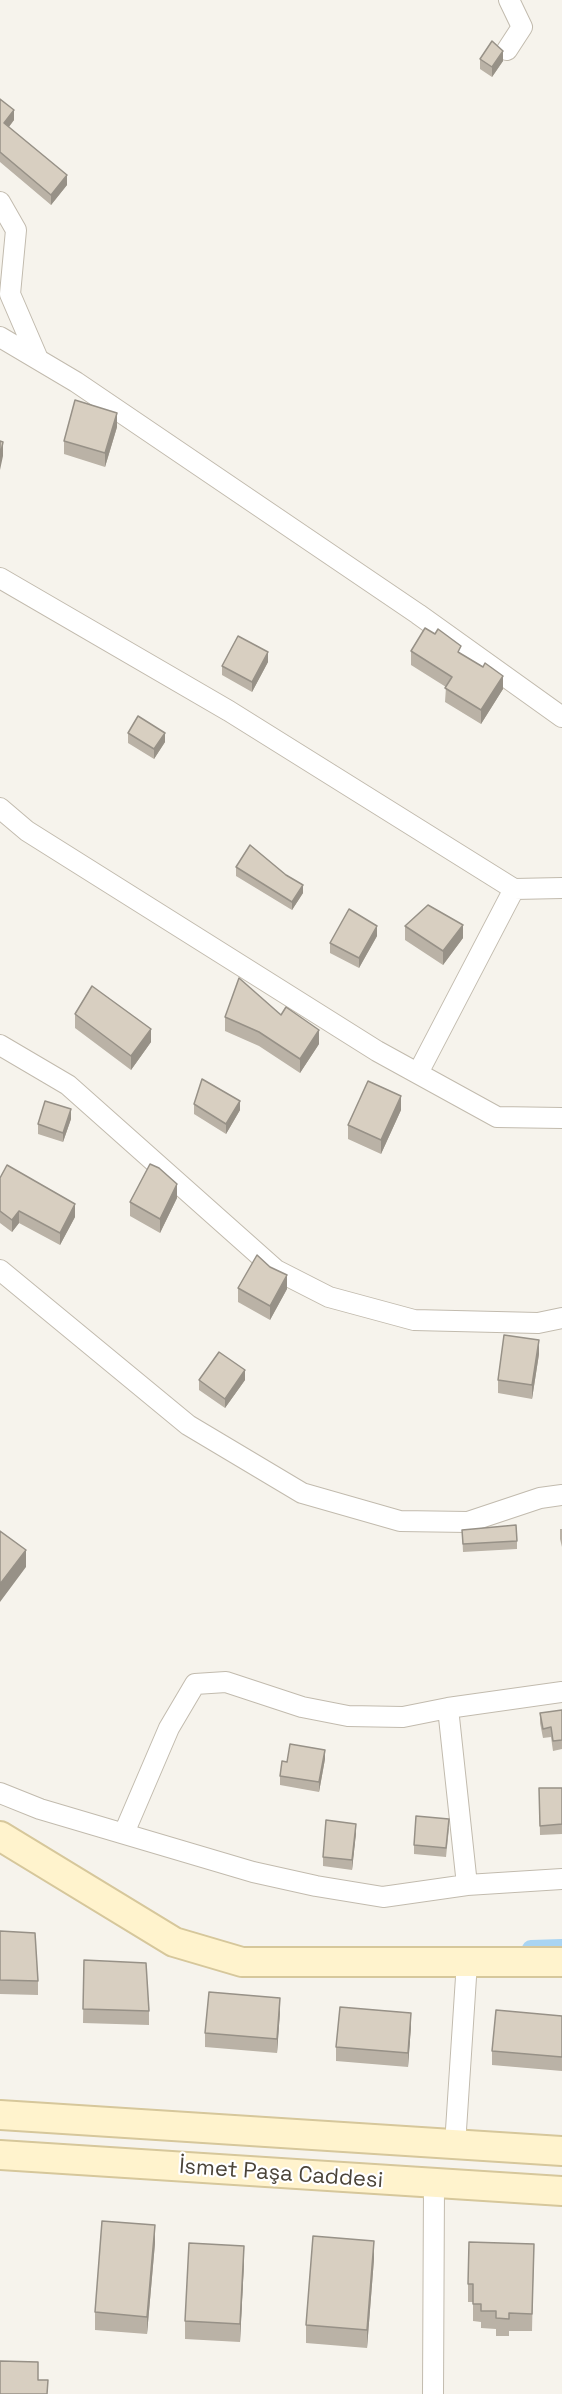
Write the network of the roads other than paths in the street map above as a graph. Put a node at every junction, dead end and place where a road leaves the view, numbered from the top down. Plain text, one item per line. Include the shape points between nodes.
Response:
1 (509, 0) edge
2 (507, 50) dead end
3 (0, 202) edge
4 (0, 337) edge
5 (38, 359) junction
6 (0, 578) edge
7 (562, 717) edge
8 (0, 808) edge
9 (562, 888) edge
10 (514, 889) junction
11 (0, 1045) edge
12 (418, 1073) junction
13 (562, 1118) edge
14 (0, 1270) edge
15 (562, 1318) edge
16 (562, 1496) edge
17 (562, 1692) edge
18 (448, 1708) junction
19 (0, 1793) edge
20 (124, 1833) junction
21 (0, 1836) edge
22 (562, 1879) edge
23 (466, 1885) junction
24 (467, 1962) junction
25 (562, 1962) edge
26 (0, 2115) edge
27 (455, 2145) junction
28 (562, 2151) edge
29 (0, 2156) edge
30 (434, 2184) junction
31 (562, 2191) edge
32 (433, 2394) edge

1 - 2 street via 522,27
3 - 5 street via 16,230 10,294
4 - 5 street
5 - 7 street via 418,614
6 - 10 street via 229,711
8 - 12 street via 27,831 376,1051
9 - 10 street
10 - 12 street
11 - 15 street via 68,1085 276,1270 329,1297 414,1320 538,1323
12 - 13 street via 497,1117
14 - 16 street via 188,1425 302,1493 400,1521 468,1522 540,1498
17 - 18 street
18 - 20 street via 404,1717 348,1716 302,1707 226,1682 195,1684 169,1728
18 - 23 street
19 - 20 street
20 - 23 street via 254,1872 316,1886 383,1896
21 - 24 main road via 174,1942 242,1962
22 - 23 street
24 - 25 main road
24 - 27 street
26 - 27 main road
27 - 28 main road
29 - 30 main road, İsmet Paşa Caddesi
30 - 31 main road, İsmet Paşa Caddesi
30 - 32 street

